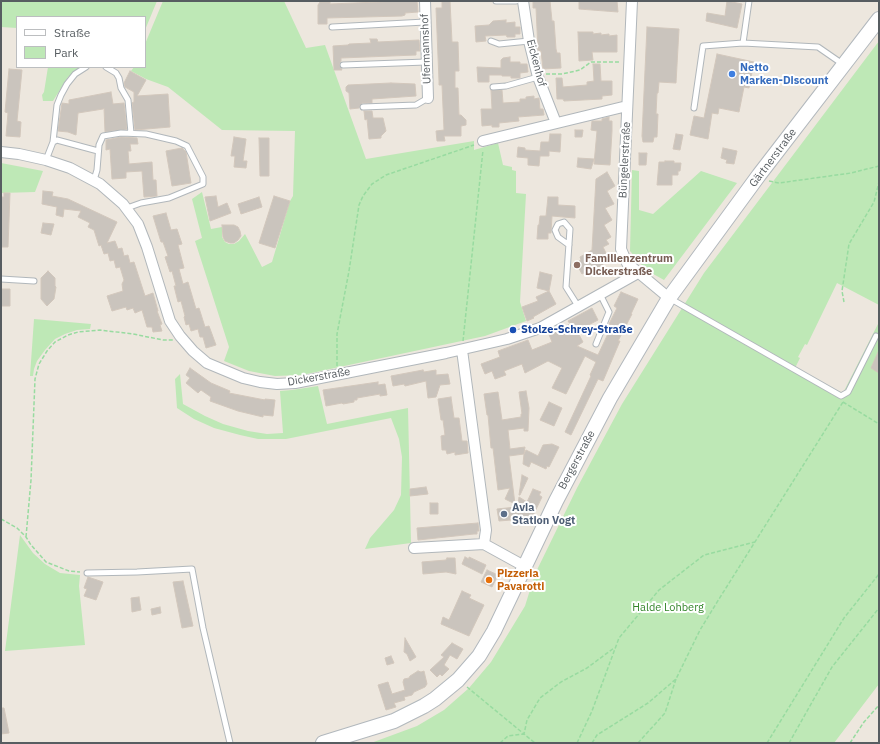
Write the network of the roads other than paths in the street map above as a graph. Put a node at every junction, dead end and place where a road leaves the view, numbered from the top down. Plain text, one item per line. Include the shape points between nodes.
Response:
1 (425, 1) edge
2 (496, 1) edge
3 (516, 1) edge
4 (523, 1) edge
5 (632, 1) edge
6 (749, 1) edge
7 (879, 19) edge
8 (425, 22) junction
9 (332, 27) dead end
10 (491, 41) dead end
11 (529, 41) junction
12 (743, 43) junction
13 (426, 62) junction
14 (343, 65) dead end
15 (844, 65) junction
16 (84, 68) edge
17 (108, 68) edge
18 (538, 76) junction
19 (493, 87) dead end
20 (428, 98) joint
21 (627, 106) junction
22 (363, 107) dead end
23 (694, 108) dead end
24 (556, 123) junction
25 (131, 133) junction
26 (54, 142) junction
27 (484, 142) road end
28 (98, 151) junction
29 (1, 152) edge
30 (46, 160) junction
31 (94, 180) junction
32 (127, 208) junction
33 (569, 246) dead end
34 (638, 273) junction
35 (1, 279) edge
36 (34, 281) dead end
37 (600, 294) junction
38 (669, 298) junction
39 (578, 306) junction
40 (876, 336) dead end
41 (596, 344) dead end
42 (462, 350) junction
43 (484, 544) junction
44 (414, 548) dead end
45 (524, 566) junction
46 (87, 572) road end
47 (230, 743) edge
48 (323, 743) edge

1 - 8 street, Ufermannshof
2 - 3 lane
4 - 11 street, Eickenhof
5 - 21 street, Büngelerstraße
6 - 12 lane
7 - 15 main road, Gärtnerstraße
8 - 9 lane
8 - 13 street, Ufermannshof
10 - 11 lane via 499,44
11 - 18 street, Eickenhof
12 - 15 lane via 818,47
12 - 23 lane via 704,46
13 - 14 lane
13 - 20 street, Ufermannshof
15 - 38 main road, Gärtnerstraße
16 - 26 lane via 75,74 61,95 57,105
17 - 25 lane via 116,73 128,100
18 - 19 lane via 506,86
18 - 24 street, Eickenhof
20 - 22 lane via 416,105
21 - 24 street
21 - 34 street, Büngelerstraße via 621,249 627,263
24 - 27 street
25 - 28 lane via 103,136
25 - 32 lane via 183,143 192,154 204,181 203,184 169,198
26 - 28 lane via 60,140
26 - 30 lane
28 - 31 lane
29 - 30 street, Dickerstraße
30 - 31 street, Dickerstraße
31 - 32 street, Dickerstraße
32 - 42 street, Dickerstraße via 138,224 148,247 170,321 193,351 207,363 243,378 277,384 295,383
33 - 39 lane via 566,287
34 - 37 street, Dickerstraße
34 - 38 street, Büngelerstraße
35 - 36 lane
37 - 39 street, Dickerstraße
37 - 41 lane via 609,312
38 - 40 lane via 841,396 848,392
38 - 45 main road, Bergerstraße via 610,398
39 - 42 street, Dickerstraße via 540,328 507,340
42 - 43 street via 486,530
43 - 44 street
43 - 45 street
45 - 48 main road, Bergerstraße via 488,643 458,680 436,699 394,721
46 - 47 lane via 192,569

